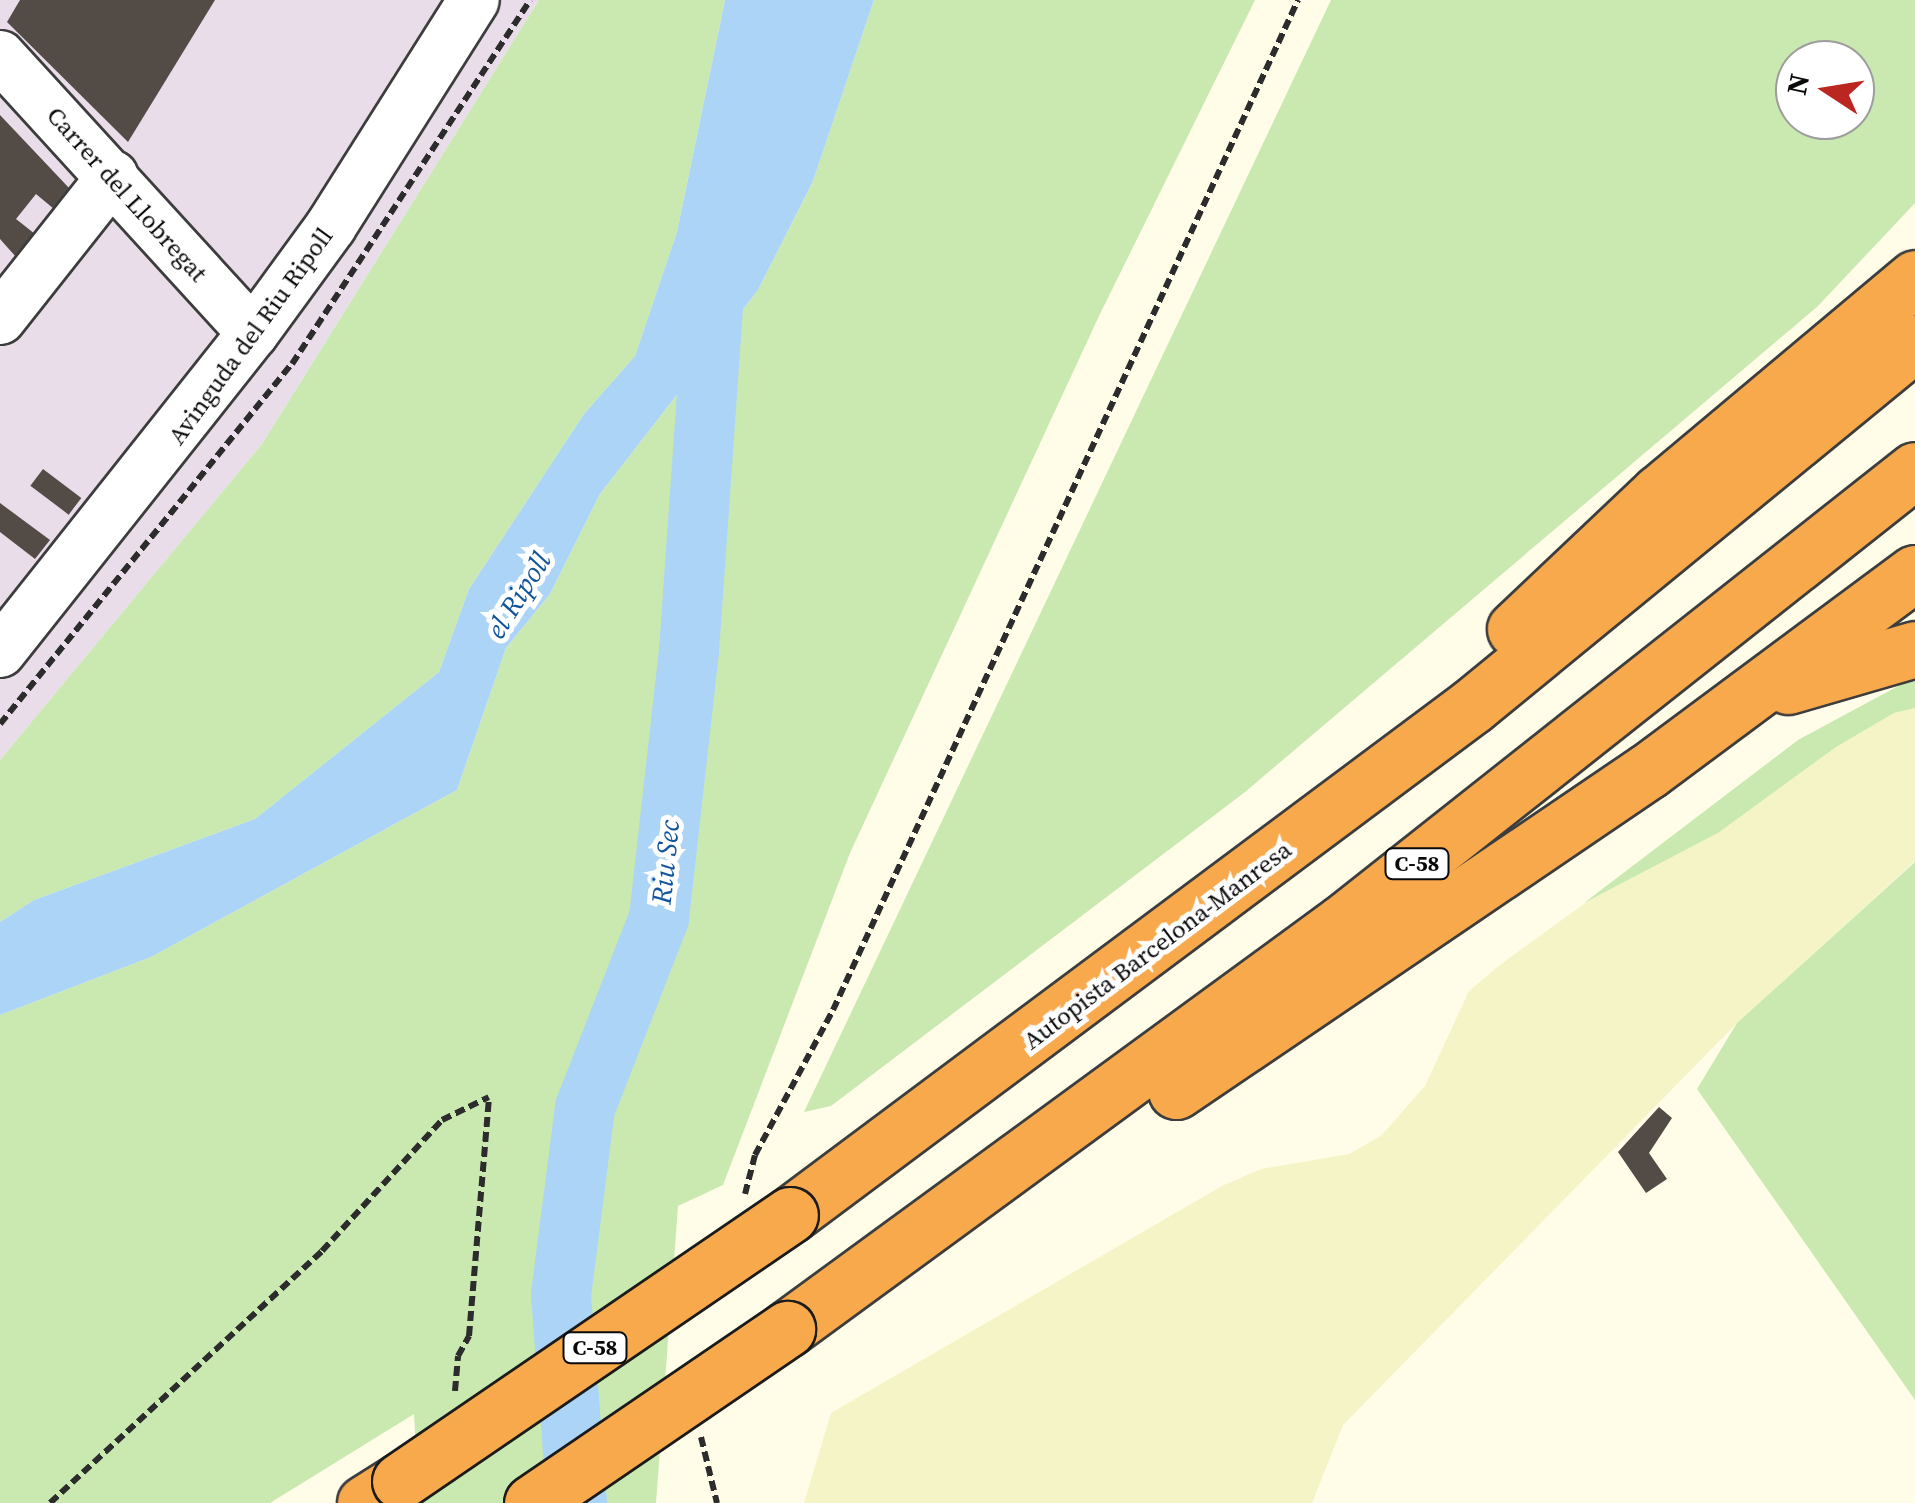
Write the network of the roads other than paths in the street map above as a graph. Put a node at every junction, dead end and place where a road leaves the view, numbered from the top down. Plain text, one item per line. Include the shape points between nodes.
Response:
1 (474, 0) edge
2 (0, 56) edge
3 (113, 176) junction
4 (1915, 240) edge
5 (1915, 278) edge
6 (0, 319) edge
7 (254, 334) junction
8 (1915, 343) edge
9 (1915, 470) edge
10 (1659, 493) junction
11 (1915, 573) edge
12 (1915, 649) edge
13 (0, 652) edge
14 (1756, 695) junction
15 (1354, 796) junction
16 (908, 1244) junction
17 (383, 1492) edge
18 (532, 1503) edge

1 - 7 street, Avinguda del Riu Ripoll
2 - 3 street, Carrer del Llobregat
3 - 6 street
3 - 7 street, Carrer del Llobregat
4 - 10 highway
5 - 10 highway
7 - 13 street, Avinguda del Riu Ripoll
8 - 15 highway, Autopista Barcelona-Manresa / C-58
9 - 16 highway, C-58 via 1342,923
10 - 15 highway via 1382,759
11 - 14 highway
12 - 14 highway
14 - 16 highway via 1417,933 1103,1139
15 - 17 highway, Autopista Barcelona-Manresa / C-58, bridge via 790,1215
16 - 18 highway, C-58, bridge

